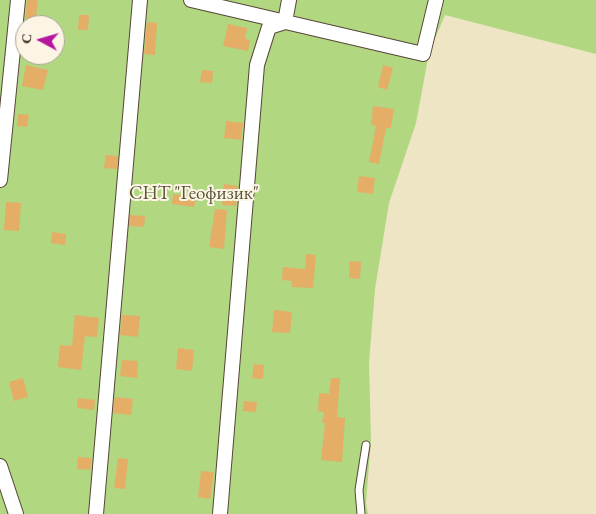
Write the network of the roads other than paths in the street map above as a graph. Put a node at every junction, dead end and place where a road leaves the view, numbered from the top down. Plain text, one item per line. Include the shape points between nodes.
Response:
1 (18, 0) edge
2 (140, 0) edge
3 (191, 0) edge
4 (289, 0) edge
5 (436, 0) edge
6 (285, 22) junction
7 (0, 180) edge
8 (366, 445) dead end
9 (0, 466) edge
10 (16, 514) edge
11 (96, 514) edge
12 (220, 514) edge
13 (362, 514) edge

1 - 7 street
2 - 11 street
3 - 6 street
4 - 6 street
5 - 6 street via 423,54
6 - 12 street via 269,28 257,65
8 - 13 lane via 359,490
9 - 10 street

